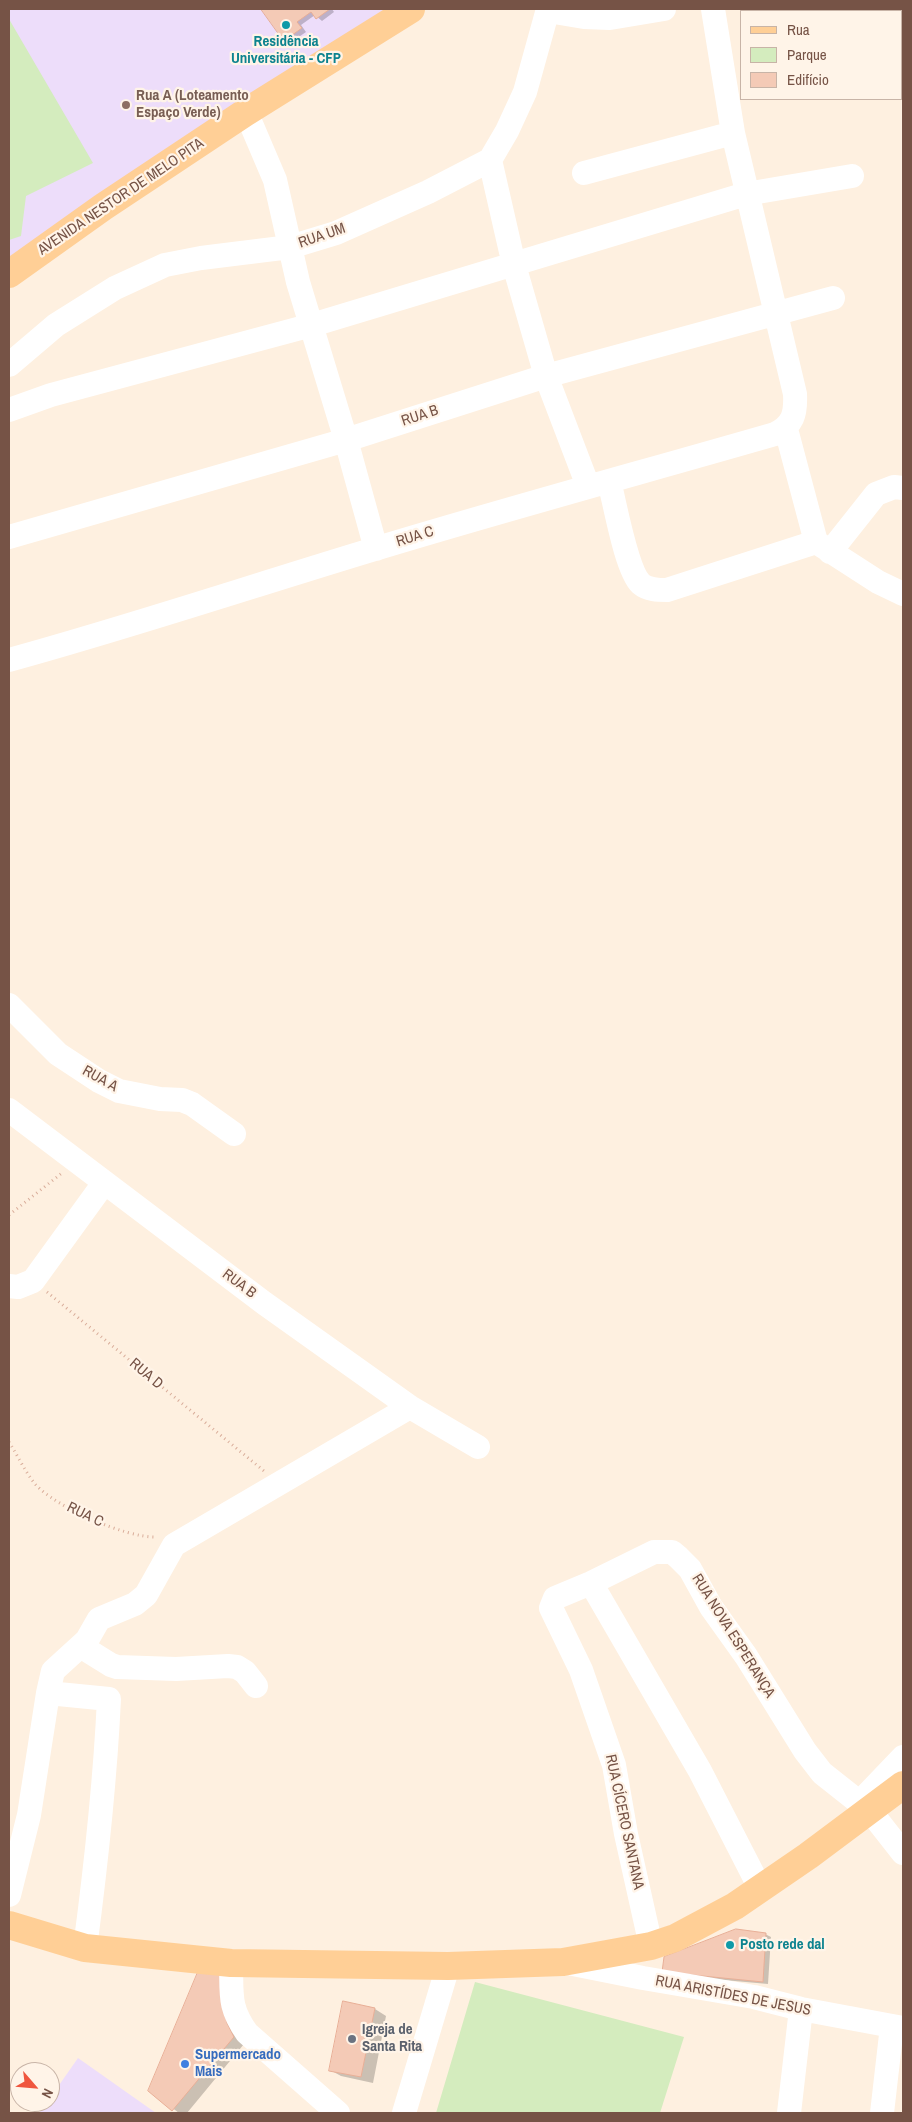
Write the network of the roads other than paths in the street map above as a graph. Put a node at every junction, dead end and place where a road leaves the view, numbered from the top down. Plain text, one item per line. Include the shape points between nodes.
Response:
1 (411, 9) edge
2 (664, 9) edge
3 (713, 9) edge
4 (548, 10) edge
5 (246, 112) junction
6 (733, 133) junction
7 (490, 160) junction
8 (584, 173) dead end
9 (852, 176) dead end
10 (746, 194) junction
11 (290, 247) junction
12 (514, 265) junction
13 (9, 274) edge
14 (833, 298) dead end
15 (776, 315) junction
16 (312, 325) junction
17 (9, 365) edge
18 (546, 376) junction
19 (9, 410) edge
20 (786, 429) junction
21 (346, 440) junction
22 (598, 483) junction
23 (903, 488) edge
24 (9, 537) edge
25 (823, 547) junction
26 (376, 548) junction
27 (903, 594) edge
28 (9, 660) edge
29 (9, 1006) edge
30 (9, 1110) edge
31 (234, 1134) dead end
32 (104, 1183) junction
33 (9, 1286) edge
34 (410, 1407) junction
35 (478, 1447) dead end
36 (591, 1583) junction
37 (562, 1595) joint
38 (82, 1647) junction
39 (111, 1665) junction
40 (256, 1686) dead end
41 (48, 1693) junction
42 (109, 1699) junction
43 (903, 1757) edge
44 (903, 1785) edge
45 (864, 1807) junction
46 (903, 1853) edge
47 (761, 1890) junction
48 (9, 1895) edge
49 (9, 1925) edge
50 (651, 1946) junction
51 (85, 1948) junction
52 (563, 1962) junction
53 (231, 1963) junction
54 (448, 1966) junction
55 (801, 2009) junction
56 (897, 2027) edge
57 (338, 2113) edge
58 (404, 2113) edge
59 (789, 2113) edge
60 (882, 2113) edge

1 - 5 main road, AVENIDA NESTOR DE MELO PITA
2 - 4 street via 610,18
3 - 6 street
4 - 7 street via 525,92
5 - 11 street via 275,180
5 - 13 main road, AVENIDA NESTOR DE MELO PITA
6 - 8 street
6 - 10 street
7 - 11 street, RUA UM via 378,215 336,233
7 - 12 street
9 - 10 street
10 - 12 street
10 - 15 street
11 - 16 street
11 - 17 street, RUA UM via 165,265 115,288 56,325
12 - 16 street
12 - 18 street
14 - 15 street, RUA B
15 - 18 street, RUA B
15 - 20 street via 795,394 793,418
16 - 19 street via 51,395
16 - 21 street
18 - 21 street, RUA B
18 - 22 street
20 - 22 street, RUA C
20 - 25 street
21 - 24 street, RUA B
21 - 26 street
22 - 25 street via 632,569 641,584 652,589 667,590
22 - 26 street, RUA C
23 - 25 street via 894,487 876,494
25 - 27 street
26 - 28 street, RUA C
29 - 31 street, RUA A via 58,1054 99,1081 119,1091 182,1100
30 - 32 street, RUA B
32 - 33 street via 33,1281 18,1287
32 - 34 street, RUA B
34 - 35 street, RUA B
34 - 38 street via 174,1545 146,1595 135,1604 102,1616
36 - 37 street, RUA NOVA ESPERANÇA
36 - 45 street, RUA NOVA ESPERANÇA via 654,1552 672,1552 690,1569 711,1607 746,1656 805,1751 822,1773
36 - 47 street via 700,1771
37 - 50 street, RUA CÍCERO SANTANA via 552,1603 552,1613 581,1670 614,1764
38 - 39 street
38 - 41 street via 53,1671
39 - 40 street via 176,1669 237,1667
39 - 42 street
41 - 42 street
41 - 48 street via 29,1815
42 - 51 street via 100,1831
43 - 45 street
44 - 45 main road
45 - 46 street, RUA NOVA ESPERANÇA
45 - 47 main road
47 - 50 main road via 675,1938
49 - 51 main road
50 - 52 main road
51 - 53 main road
52 - 54 main road
52 - 55 street, RUA ARISTÍDES DE JESUS via 754,1996
53 - 54 main road
53 - 57 street via 232,2004 236,2017 247,2032
54 - 58 street
55 - 56 street, RUA ARISTÍDES DE JESUS
55 - 59 street
56 - 60 street

